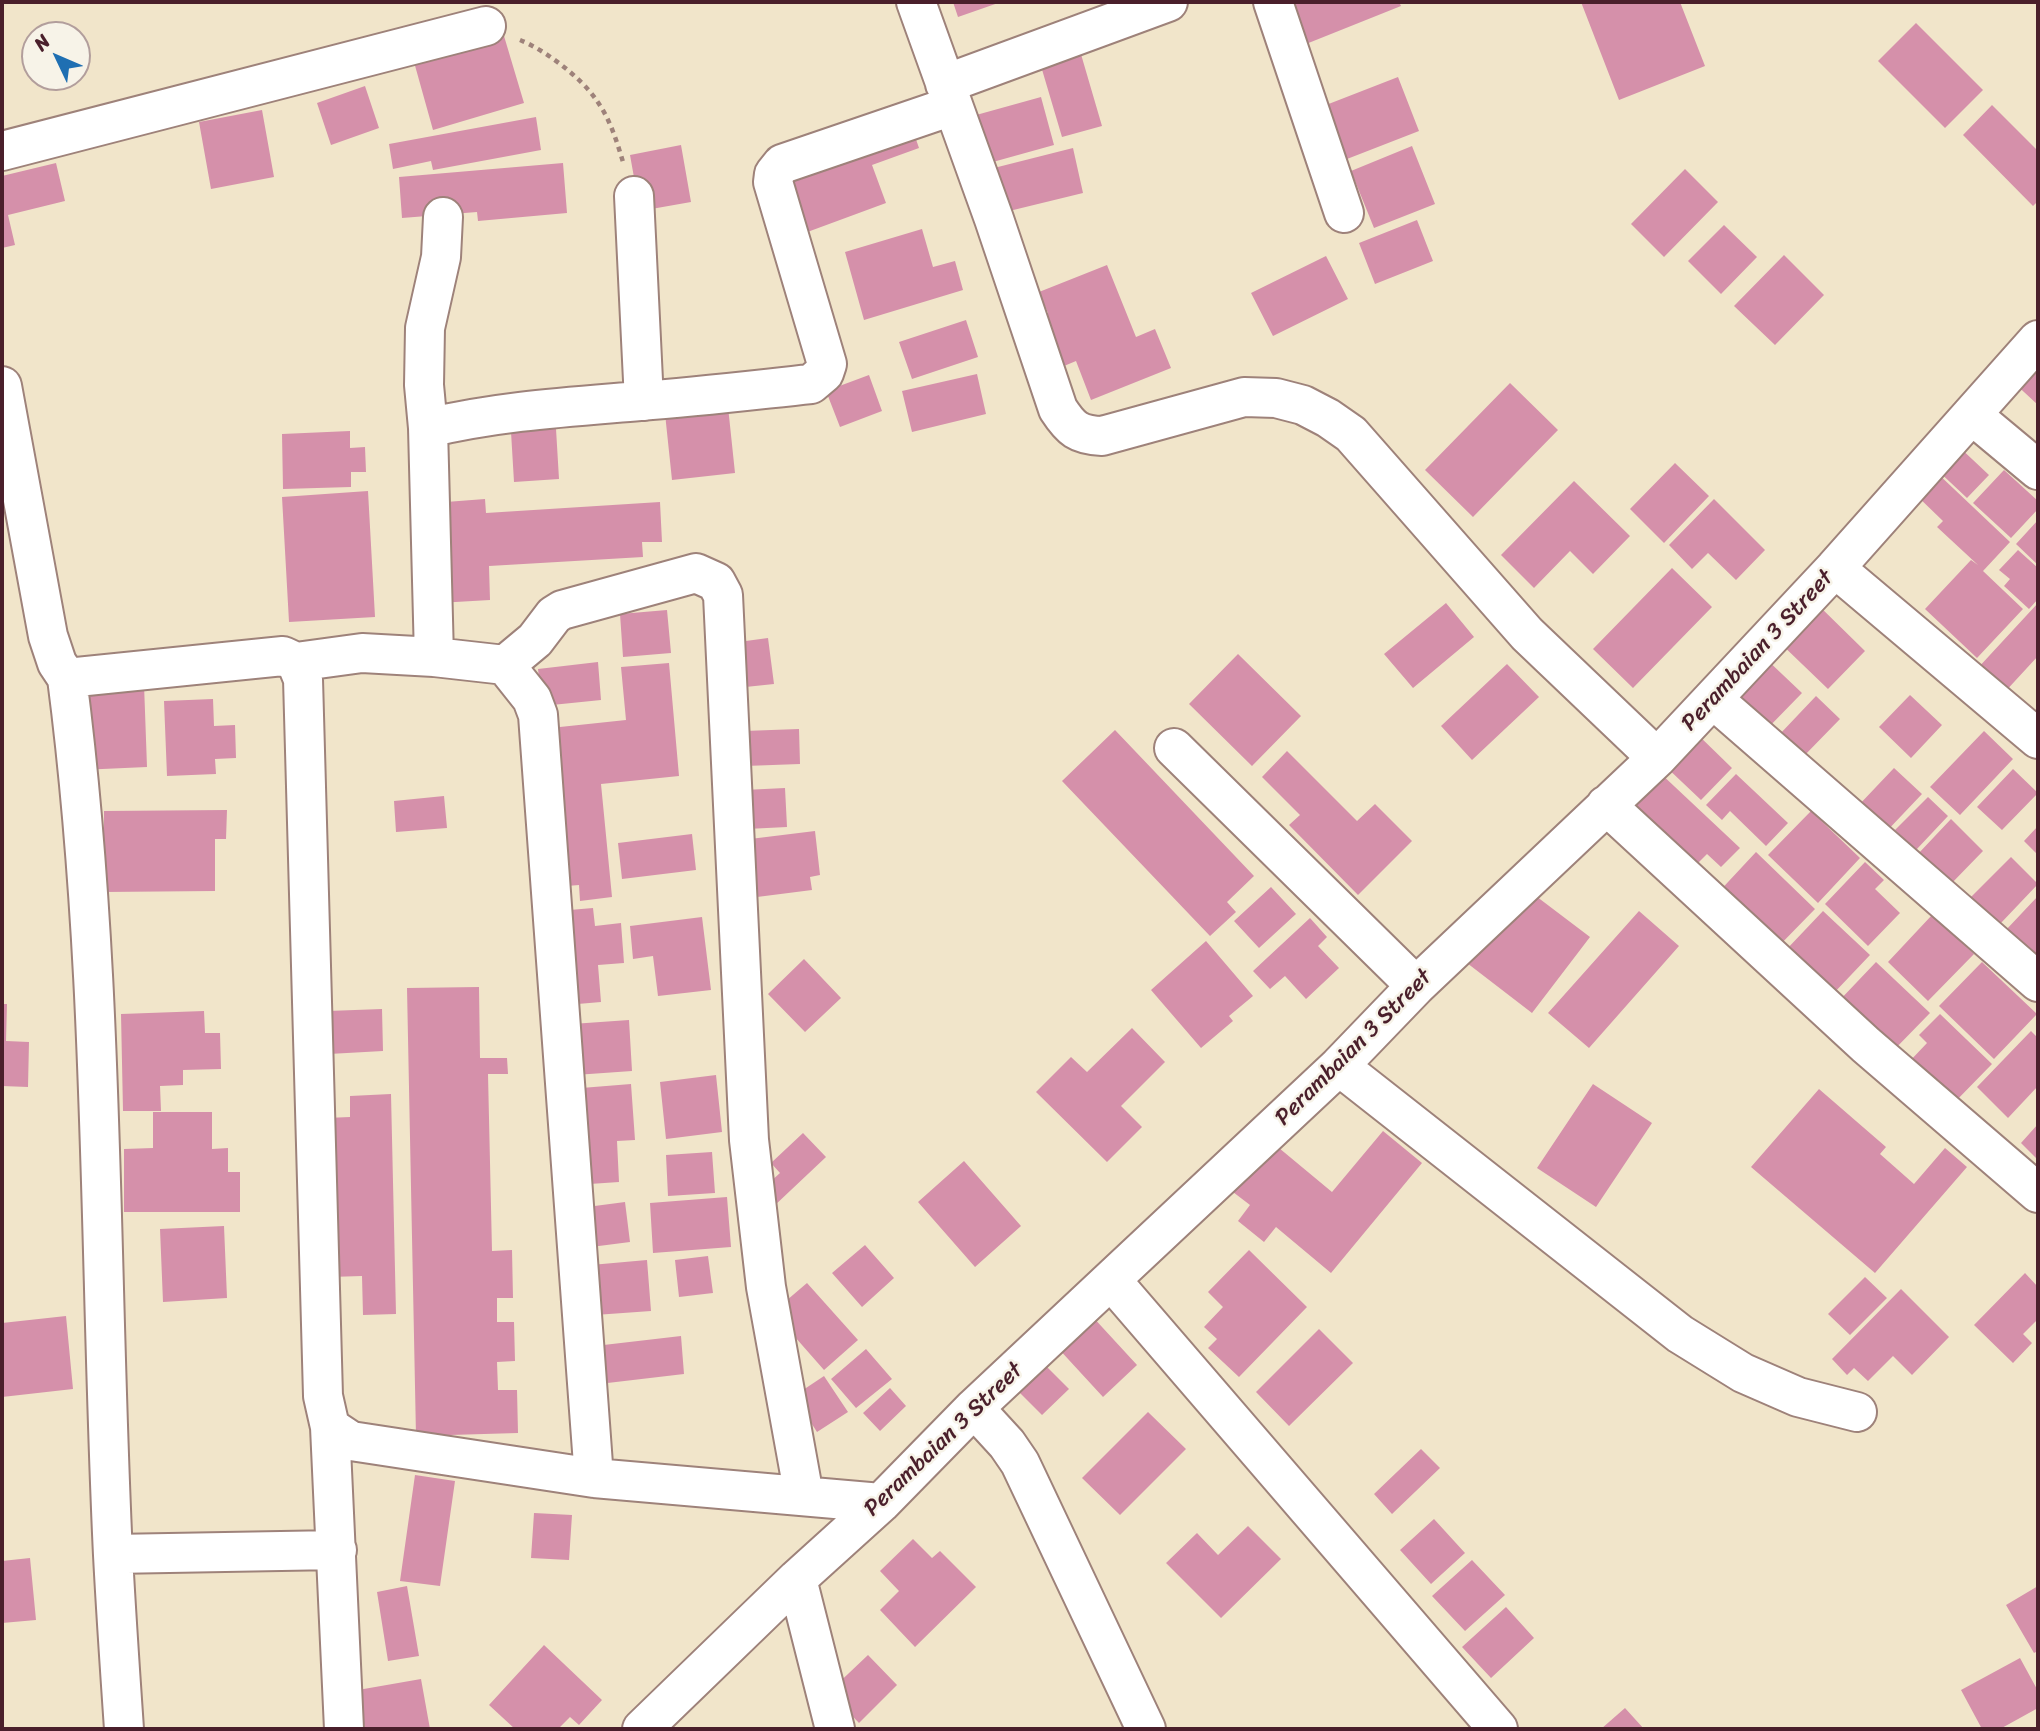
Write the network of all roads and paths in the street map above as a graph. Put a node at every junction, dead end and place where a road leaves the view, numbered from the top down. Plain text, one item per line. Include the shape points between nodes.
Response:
1 (916, 2) edge
2 (1168, 2) edge
3 (1273, 2) edge
4 (486, 26) joint
5 (948, 95) junction
6 (2, 151) edge
7 (634, 196) joint
8 (1344, 213) dead end
9 (443, 217) dead end
10 (2038, 340) edge
11 (2, 386) edge
12 (644, 401) junction
13 (1972, 415) junction
14 (428, 428) junction
15 (2038, 470) edge
16 (1835, 568) junction
17 (434, 657) junction
18 (296, 662) junction
19 (505, 665) junction
20 (67, 678) junction
21 (1714, 700) junction
22 (2038, 739) edge
23 (1174, 748) dead end
24 (1657, 758) junction
25 (1606, 804) junction
26 (2038, 982) edge
27 (1416, 986) junction
28 (1339, 1066) junction
29 (2038, 1193) edge
30 (1111, 1280) junction
31 (974, 1408) junction
32 (1857, 1412) dead end
33 (330, 1427) junction
34 (594, 1478) junction
35 (804, 1496) junction
36 (881, 1503) junction
37 (337, 1550) junction
38 (113, 1554) junction
39 (797, 1579) junction
40 (124, 1729) edge
41 (344, 1729) edge
42 (642, 1729) edge
43 (835, 1729) edge
44 (1146, 1729) edge
45 (1498, 1729) edge

1 - 5 street
2 - 5 street
3 - 8 street
4 - 6 street
4 - 7 path via 528,43 568,71 597,101
5 - 12 street via 782,164 774,174 827,364 824,373 811,384
5 - 24 street via 1058,409 1076,431 1102,436 1244,397 1276,398 1328,418 1351,434 1527,634
7 - 12 street
9 - 14 street via 441,257 425,328
10 - 13 street, Perambaian 3 Street
11 - 20 street via 48,636
12 - 14 street via 520,411
13 - 15 street
13 - 16 street, Perambaian 3 Street
14 - 17 street
16 - 21 street, Perambaian 3 Street
16 - 22 street
17 - 18 street via 362,653
17 - 19 street
18 - 20 street via 283,656
18 - 33 street via 303,679 323,1396
19 - 34 street via 532,699 538,715
19 - 35 street via 536,640 562,610 696,573 716,582 723,595 749,1140 766,1287
20 - 38 street via 89,892
21 - 24 street, Perambaian 3 Street
21 - 26 street
23 - 27 street
24 - 25 street, Perambaian 3 Street
25 - 27 street, Perambaian 3 Street
25 - 29 street via 1866,1045
27 - 28 street, Perambaian 3 Street
28 - 30 street, Perambaian 3 Street
28 - 32 street via 1680,1334 1754,1378 1798,1397
30 - 31 street, Perambaian 3 Street
30 - 45 street
31 - 36 street, Perambaian 3 Street
31 - 44 street via 1020,1463
33 - 34 street via 351,1441
33 - 37 street
34 - 35 street
35 - 36 street
36 - 39 street, Perambaian 3 Street
37 - 38 street
37 - 41 street
38 - 40 street
39 - 42 street, Perambaian 3 Street
39 - 43 street

